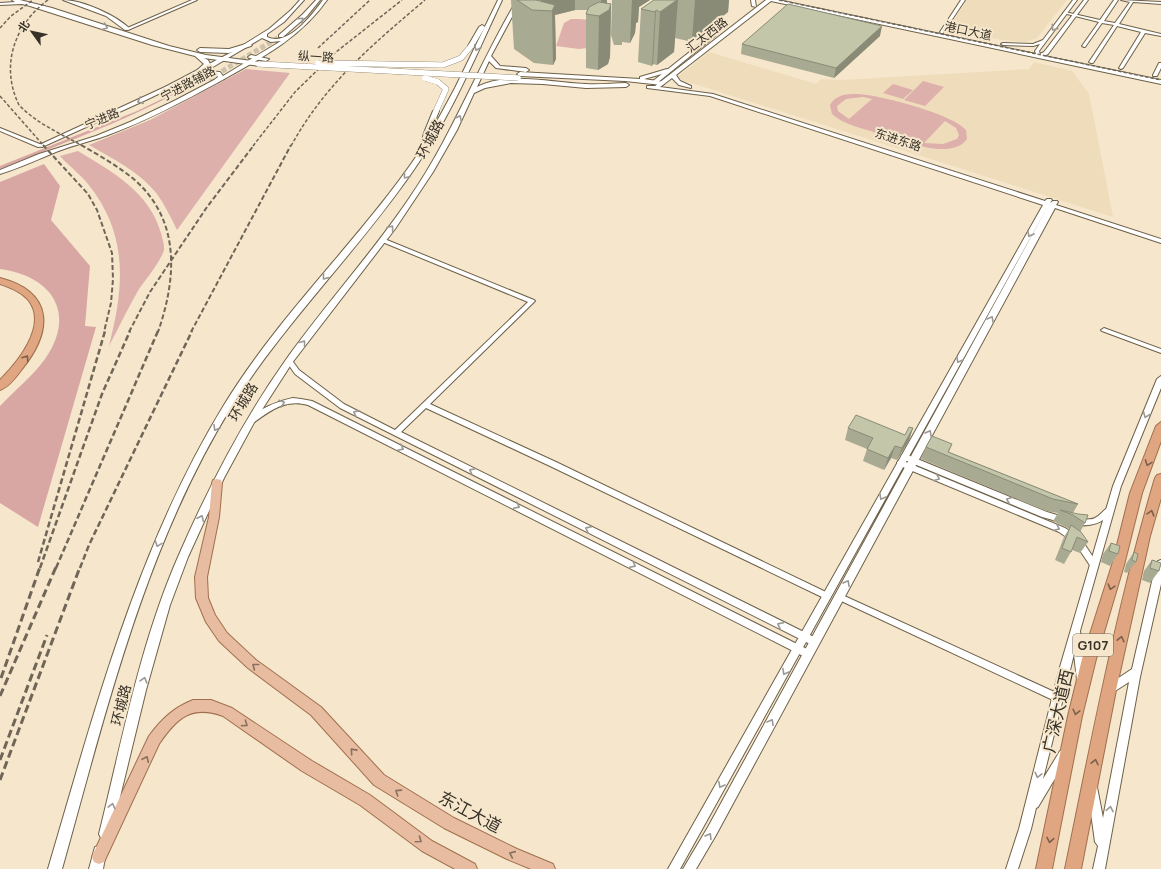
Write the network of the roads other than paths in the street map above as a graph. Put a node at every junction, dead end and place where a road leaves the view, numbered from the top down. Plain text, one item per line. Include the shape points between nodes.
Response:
1 (14, 0) edge
2 (36, 0) edge
3 (65, 0) edge
4 (195, 0) edge
5 (302, 0) edge
6 (318, 0) edge
7 (325, 0) edge
8 (500, 0) edge
9 (514, 0) edge
10 (519, 0) edge
11 (761, 0) edge
12 (770, 0) edge
13 (963, 0) edge
14 (1075, 0) edge
15 (1086, 0) edge
16 (1116, 0) edge
17 (1123, 0) edge
18 (792, 1) edge
19 (1132, 1) edge
20 (1, 2) edge
21 (753, 3) edge
22 (1161, 3) edge
23 (30, 4) junction
24 (524, 4) edge
25 (513, 8) junction
26 (760, 8) junction
27 (76, 11) dead end
28 (83, 13) dead end
29 (744, 13) junction
30 (1065, 13) junction
31 (750, 15) junction
32 (492, 16) junction
33 (1075, 16) junction
34 (1101, 21) junction
35 (1116, 25) junction
36 (127, 29) junction
37 (1144, 31) junction
38 (942, 32) junction
39 (265, 34) junction
40 (1161, 35) edge
41 (281, 36) tunnel mouth
42 (288, 37) junction
43 (1045, 40) junction
44 (1003, 44) junction
45 (248, 45) junction
46 (1084, 46) dead end
47 (199, 50) junction
48 (1038, 53) junction
49 (1046, 53) junction
50 (193, 54) junction
51 (231, 55) junction
52 (489, 57) junction
53 (223, 59) junction
54 (258, 61) junction
55 (1091, 62) junction
56 (248, 63) junction
57 (318, 63) junction
58 (1161, 64) edge
59 (1121, 68) junction
60 (322, 69) junction
61 (467, 69) junction
62 (483, 70) junction
63 (670, 73) junction
64 (196, 74) junction
65 (1155, 75) junction
66 (517, 76) junction
67 (1161, 76) edge
68 (209, 79) tunnel mouth
69 (217, 80) junction
70 (632, 80) junction
71 (625, 82) junction
72 (1161, 82) edge
73 (656, 85) junction
74 (688, 87) junction
75 (471, 93) junction
76 (451, 102) junction
77 (468, 102) junction
78 (0, 129) edge
79 (40, 146) joint
80 (423, 152) junction
81 (42, 155) junction
82 (0, 172) edge
83 (1051, 203) junction
84 (1161, 238) edge
85 (1161, 241) edge
86 (381, 242) junction
87 (0, 281) edge
88 (1104, 330) dead end
89 (1161, 351) edge
90 (289, 361) junction
91 (1161, 379) edge
92 (0, 386) edge
93 (425, 405) junction
94 (249, 423) junction
95 (1161, 426) edge
96 (396, 433) junction
97 (908, 462) junction
98 (1161, 478) edge
99 (217, 483) junction
100 (1110, 510) junction
101 (1161, 564) edge
102 (1094, 565) junction
103 (827, 596) junction
104 (840, 596) junction
105 (1076, 628) junction
106 (804, 637) junction
107 (814, 642) junction
108 (798, 649) junction
109 (808, 654) junction
110 (1136, 672) junction
111 (1082, 686) junction
112 (1109, 690) junction
113 (1058, 698) junction
114 (1068, 748) junction
115 (1091, 782) junction
116 (1030, 810) junction
117 (1102, 847) junction
118 (98, 863) edge
119 (55, 869) edge
120 (470, 869) edge
121 (548, 869) edge
122 (674, 869) edge
123 (689, 869) edge
124 (1012, 869) edge
125 (1044, 869) edge
126 (1073, 869) edge
127 (1099, 869) edge

1 - 23 main road, 纵一路
2 - 27 main road
3 - 36 main road via 108,15
4 - 36 street
5 - 39 street, 宁进路辅路 via 291,13
41 -> 6 street
7 - 42 street via 303,26
8 - 32 main road
9 - 25 street
10 - 25 main road, 环城路
11 - 21 street, 汇太西路
12 - 18 street, 港口大道
12 - 26 street, 汇太西路
13 - 38 street
14 - 30 street
15 - 33 street
16 - 34 street
17 - 19 street
18 - 26 street
18 - 38 street, 港口大道
18 - 48 street, 港口大道
19 - 22 street
19 - 35 street
20 - 23 main road
21 - 29 street, 汇太西路
23 -> 50 main road, 纵一路 via 82,19 145,42
24 - 25 main road
25 - 52 main road, 环城路
26 - 31 street, 汇太西路
28 - 36 main road, 纵一路
29 - 31 street
29 - 63 street, 汇太西路
30 - 33 street
30 -> 43 street
31 - 63 street, 汇太西路
32 - 57 main road, bridge via 461,58 443,65
32 -> 61 main road
33 - 34 street
33 - 49 street
34 - 35 street
34 - 46 street
35 - 37 street
35 - 55 street
36 - 47 main road, 纵一路
37 - 40 street
37 - 59 street
38 - 44 street, 港口大道
39 - 42 street via 264,38 271,41
39 - 45 street, 宁进路辅路
42 - 54 street
43 - 44 street via 1033,45
43 - 48 street
44 - 48 street, 港口大道
45 - 47 main road via 229,51
45 - 51 street, 宁进路辅路
47 - 51 main road, 纵一路
48 - 49 street
48 - 72 street, 港口大道
49 - 55 street
50 - 53 main road, 纵一路
50 - 64 main road via 203,58 207,64
51 - 53 street, 宁进路辅路
51 - 54 main road, 纵一路
52 - 62 main road, 环城路
52 - 66 main road via 498,66
53 - 56 main road, 纵一路
53 - 64 street, 宁进路辅路
54 - 56 main road, 纵一路
54 - 57 main road, 纵一路 via 266,59
54 - 60 main road, 纵一路, bridge
55 - 59 street
56 - 69 street, 宁进路辅路
57 - 66 main road, 纵一路, bridge
58 - 65 street
59 - 65 street
60 - 66 main road, 纵一路, bridge
60 - 80 main road, bridge via 423,78 438,82 446,89 427,133
61 - 62 main road
61 - 76 main road
62 - 75 main road, 环城路
63 - 70 main road
63 - 73 street, 汇太西路
63 - 74 street via 678,83
64 - 69 street via 215,72 220,75
64 -> 79 street, 宁进路辅路
65 - 67 street
66 - 71 main road, 纵一路
66 - 71 main road via 593,86
66 - 75 main road via 486,84
68 - 81 street, 宁进路 via 135,117
69 - 81 street, 宁进路辅路 via 130,124
70 - 71 main road, 东进东路
70 - 73 main road, 东进东路
71 - 73 main road, 东进东路
73 - 74 street, 东进东路
73 - 83 street, 东进东路 via 711,95
74 - 83 street, 东进东路 via 734,99
75 - 77 main road, 环城路
76 - 77 main road via 458,98
76 - 80 main road
86 -> 77 main road, 环城路 via 430,171
78 - 79 street
80 -> 119 main road via 265,352 228,407 195,467 161,537 119,650
81 - 82 street, 宁进路
83 - 84 street, 东进东路
83 - 85 street, 东进东路
83 - 97 street
90 -> 86 main road, 环城路
86 - 93 street via 530,303
92 -> 87 highway via 27,358 36,340 40,323 38,308 33,300 17,287
88 - 89 street
90 - 94 main road, 环城路
96 -> 90 street via 331,399 297,372
91 -> 100 street
93 - 96 street
93 - 103 street
94 - 99 main road, 环城路
94 -> 108 street via 282,402 294,400 310,403
95 -> 111 highway, 广深大道西 / G107 via 1136,493
106 -> 96 street
100 -> 97 street via 1102,520 1090,523 1045,515
97 -> 102 street via 1062,530 1078,541
97 -> 103 street
104 -> 97 street
112 -> 98 highway, G107 via 1144,536
118 -> 99 main road, 环城路 via 164,605
121 -> 99 main road, 东江大道 via 449,823 379,780 325,720 237,652 223,637 210,618 202,598 201,577 214,518
100 - 102 street
101 - 110 street
102 - 105 street
103 - 106 street
104 - 107 street
104 - 113 street
105 - 111 street
105 - 113 street
106 - 107 street
106 - 108 street
107 - 109 street
108 - 109 street
108 -> 122 street
123 -> 109 street
110 - 112 street
117 -> 110 street
111 -> 114 highway, 广深大道西 / G107
115 -> 112 highway, G107
113 -> 116 street
114 - 116 street
114 -> 125 highway, 广深大道西 / G107
115 - 117 street
115 - 126 highway, G107
116 - 124 street
117 - 127 street
118 -> 120 main road via 154,740 178,713 193,706 210,706 226,712 307,766 365,800 427,846

